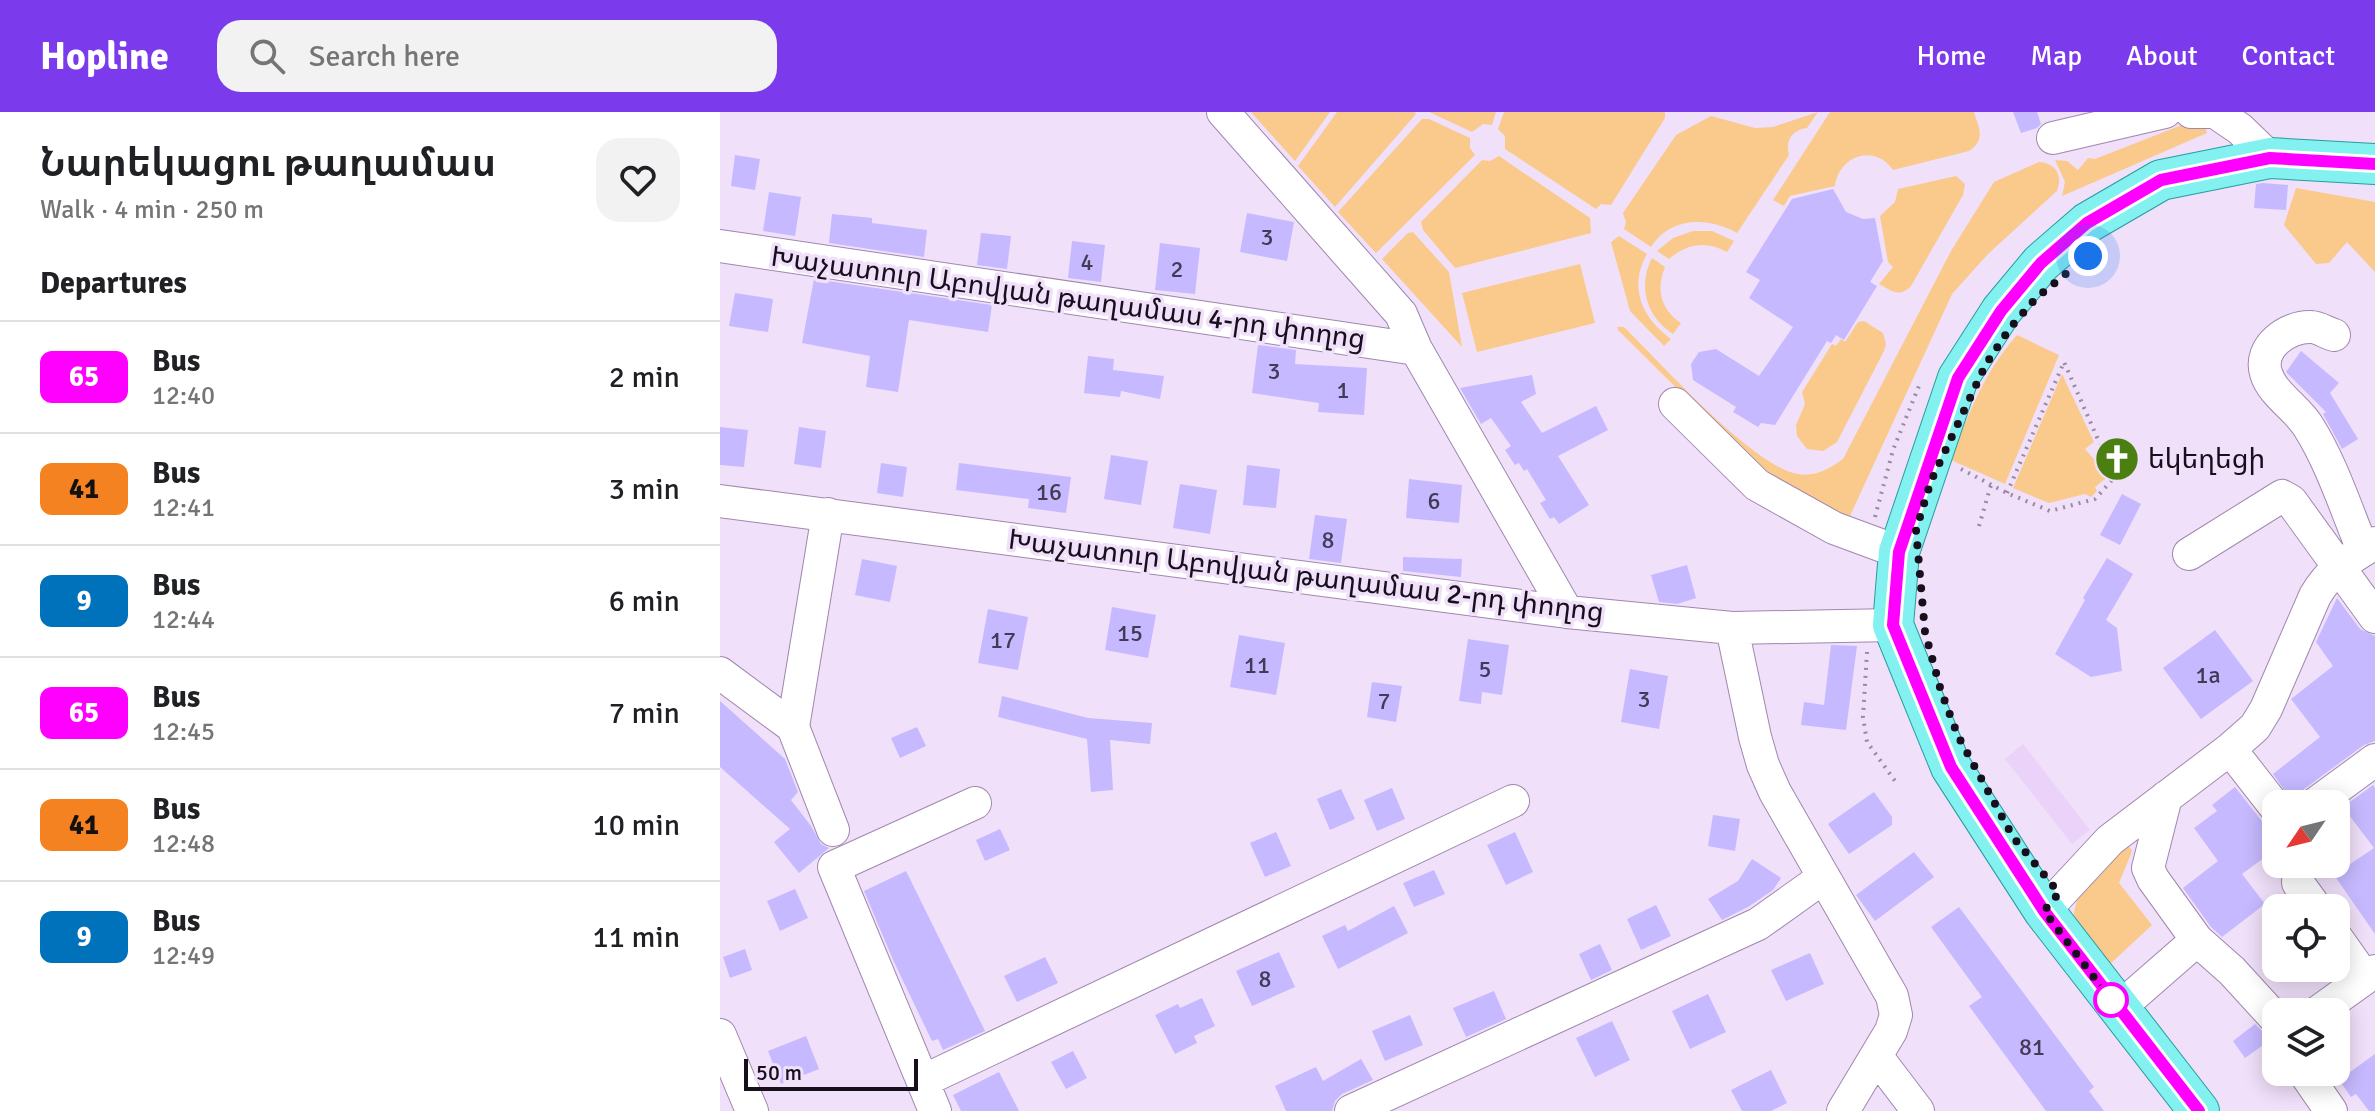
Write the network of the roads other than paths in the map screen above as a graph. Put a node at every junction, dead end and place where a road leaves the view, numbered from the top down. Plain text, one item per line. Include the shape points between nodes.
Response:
1 (1223, 112) edge
2 (2165, 112) edge
3 (2191, 112) edge
4 (2053, 138) dead end
5 (2270, 158) junction
6 (2375, 164) edge
7 (720, 246) edge
8 (2334, 335) dead end
9 (1416, 349) junction
10 (1675, 404) dead end
11 (720, 501) edge
12 (828, 514) junction
13 (1899, 552) junction
14 (2359, 552) edge
15 (2189, 554) dead end
16 (1567, 612) junction
17 (2375, 617) edge
18 (1893, 625) junction
19 (1732, 628) junction
20 (720, 673) edge
21 (793, 727) junction
22 (2230, 749) junction
23 (2375, 760) edge
24 (2262, 790) edge
25 (2334, 790) edge
26 (2166, 797) junction
27 (1513, 801) dead end
28 (975, 803) dead end
29 (833, 830) dead end
30 (1824, 877) junction
31 (2044, 911) junction
32 (2197, 940) junction
33 (2350, 952) edge
34 (2370, 974) edge
35 (2337, 998) edge
36 (2262, 1004) edge
37 (2118, 1009) junction
38 (720, 1035) edge
39 (1877, 1057) junction
40 (923, 1081) junction
41 (2314, 1086) edge
42 (752, 1111) edge
43 (935, 1111) edge
44 (1351, 1111) edge
45 (1843, 1111) edge
46 (1918, 1111) edge
47 (2199, 1111) edge
48 (2331, 1111) edge

1 - 9 street via 1401,314
2 - 4 street
3 - 5 street via 2215,112
5 - 6 main road
5 - 13 main road via 2161,180 2087,223 2041,263 2001,311 1958,378
7 - 9 street, Խաչատուր Աբովյան թաղամաս 4-րդ փողոց
8 - 14 street via 2312,327 2279,337 2265,360 2266,373 2307,424 2329,466
9 - 16 street
10 - 13 street via 1757,485 1834,528
11 - 12 street, Խաչատուր Աբովյան թաղամաս 2-րդ փողոց
12 - 16 street, Խաչատուր Աբովյան թաղամաս 2-րդ փողոց
12 - 21 street
13 - 18 main road
14 - 15 street via 2282,496
14 - 17 street
14 - 22 street via 2325,579 2266,709
16 - 19 street, Խաչատուր Աբովյան թաղամաս 2-րդ փողոց
18 - 19 street, Խաչատուր Աբովյան թաղամաս 2-րդ փողոց
18 - 31 main road via 1951,767
19 - 30 street via 1763,765
20 - 21 street
21 - 29 street
22 - 24 street
22 - 26 street
23 - 25 street
26 - 31 street via 2110,840
26 - 32 street via 2148,868
27 - 40 street
28 - 40 street via 834,867
30 - 39 street via 1892,996 1896,1015
30 - 44 street via 1758,924
31 - 37 main road
32 - 36 street
32 - 37 street
33 - 34 street
34 - 35 street
37 - 47 main road
38 - 42 street
39 - 45 street
39 - 46 street
40 - 43 street
41 - 48 street

